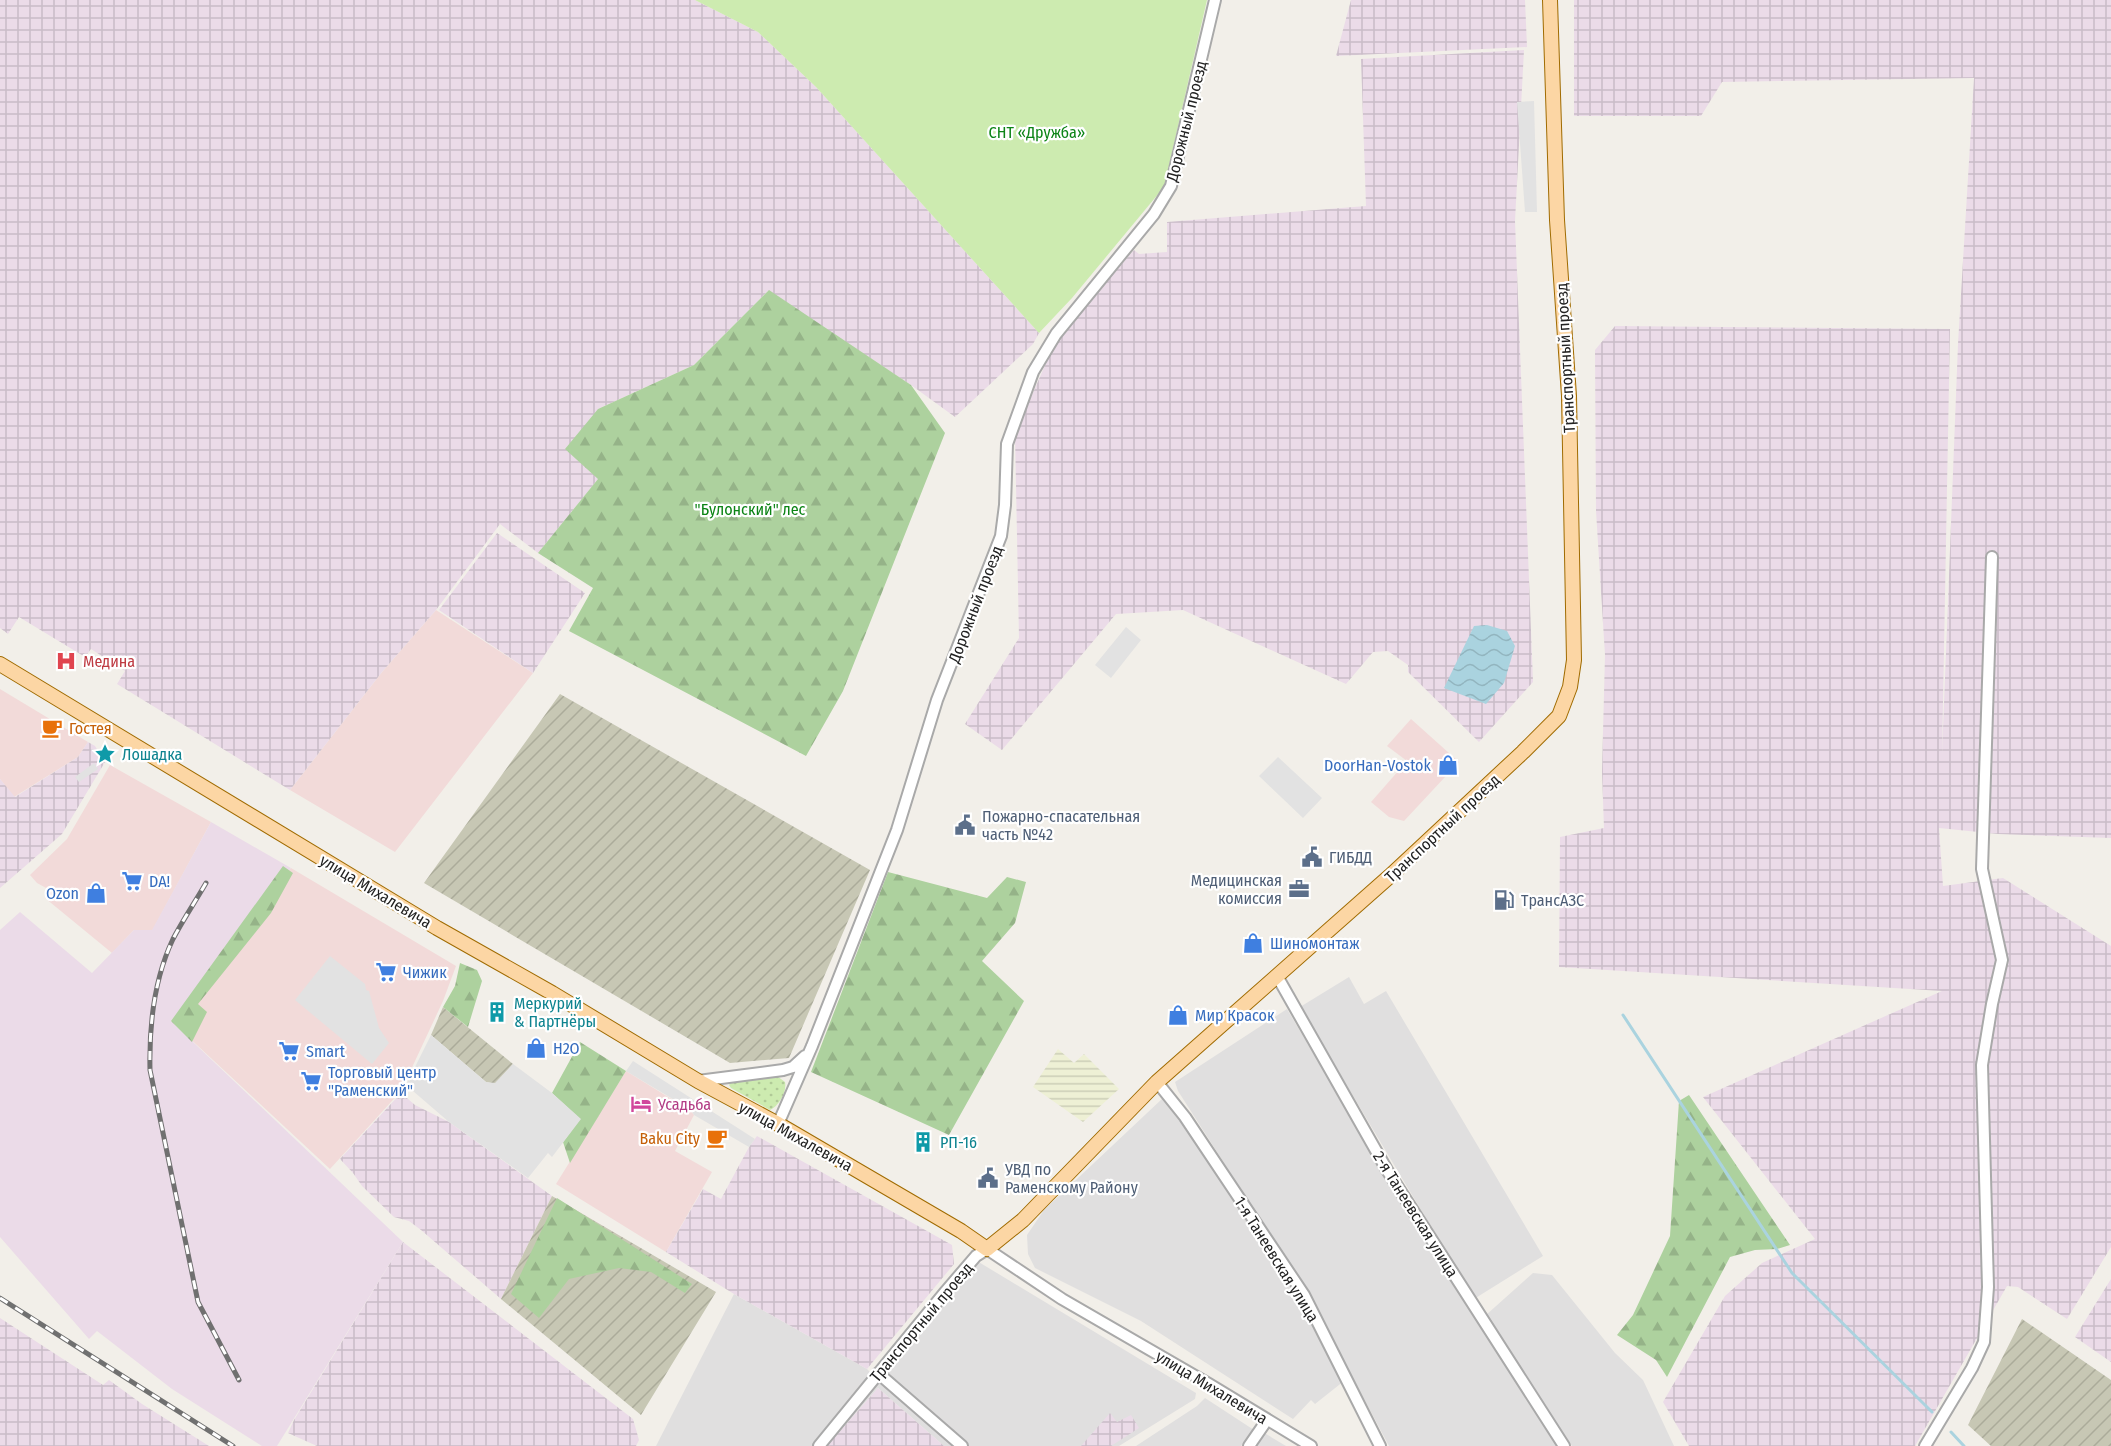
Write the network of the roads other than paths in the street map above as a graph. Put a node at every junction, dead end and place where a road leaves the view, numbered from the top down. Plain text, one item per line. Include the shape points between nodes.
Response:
1 (1215, 0) edge
2 (1550, 0) edge
3 (1992, 558) dead end
4 (0, 664) edge
5 (1277, 976) junction
6 (812, 1046) junction
7 (698, 1081) junction
8 (1157, 1082) junction
9 (778, 1124) junction
10 (987, 1249) junction
11 (878, 1373) junction
12 (1267, 1420) junction
13 (819, 1446) edge
14 (962, 1446) edge
15 (1249, 1446) edge
16 (1311, 1446) edge
17 (1380, 1446) edge
18 (1564, 1446) edge
19 (1925, 1446) edge

1 - 6 street, Дорожный проезд via 1171,186 1154,214 1056,334 1033,372 1007,444 1001,536 937,700 897,830
2 - 5 main road, Транспортный проезд via 1569,396 1574,660 1570,687 1559,716 1523,752
3 - 19 street via 1982,869 2002,960 1982,1065 1988,1287 1984,1342
4 - 7 main road, улица Михалевича
5 - 8 main road, Транспортный проезд
5 - 18 street, 2-я Танеевская улица via 1388,1170
6 - 7 street via 793,1067
6 - 9 street, Дорожный проезд
7 - 9 main road, улица Михалевича
8 - 10 main road, Транспортный проезд via 1023,1220
8 - 17 street, 1-я Танеевская улица via 1185,1117 1304,1295
9 - 10 main road, улица Михалевича
10 - 11 street, Транспортный проезд via 976,1256
10 - 12 street, улица Михалевича via 1052,1293
11 - 13 street, Транспортный проезд
11 - 14 street
12 - 15 street
12 - 16 street, улица Михалевича

